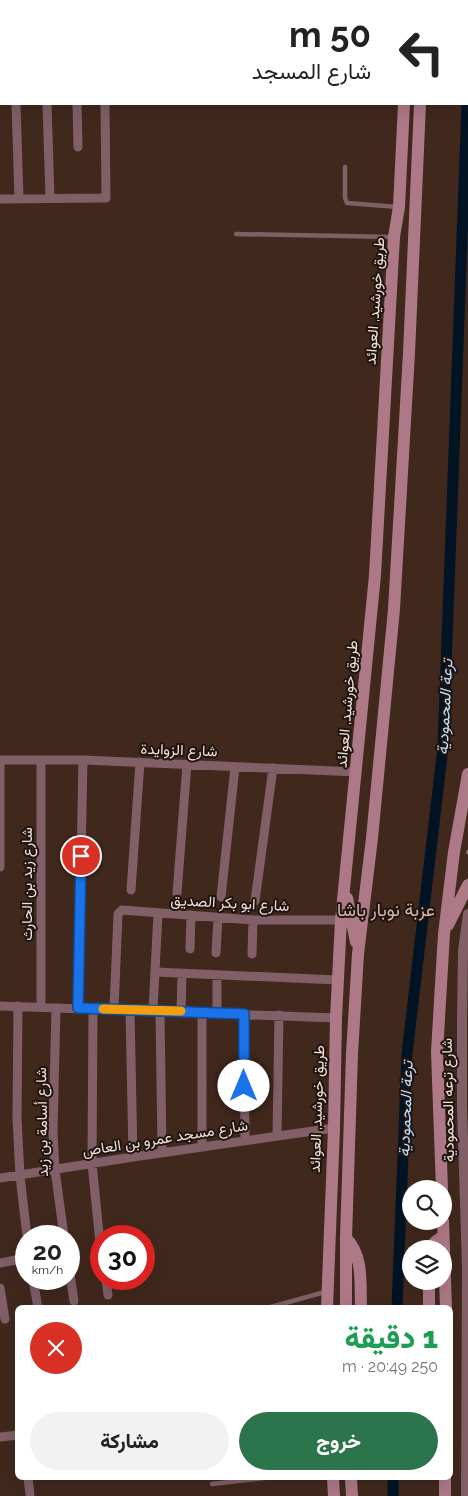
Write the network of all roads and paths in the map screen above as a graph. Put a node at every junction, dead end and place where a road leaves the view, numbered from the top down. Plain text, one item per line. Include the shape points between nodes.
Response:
1 (16, 105) edge
2 (47, 105) edge
3 (77, 105) edge
4 (105, 105) edge
5 (404, 105) edge
6 (420, 105) edge
7 (78, 146) dead end
8 (346, 167) dead end
9 (50, 198) junction
10 (0, 199) edge
11 (19, 199) junction
12 (399, 207) junction
13 (236, 234) dead end
14 (394, 237) junction
15 (0, 760) edge
16 (41, 760) junction
17 (83, 760) junction
18 (140, 762) junction
19 (187, 764) junction
20 (235, 766) junction
21 (273, 768) junction
22 (357, 772) junction
23 (468, 774) edge
24 (468, 848) edge
25 (467, 854) edge
26 (0, 866) edge
27 (345, 883) junction
28 (468, 885) edge
29 (131, 890) dead end
30 (177, 893) dead end
31 (221, 897) dead end
32 (255, 901) dead end
33 (158, 913) junction
34 (468, 914) edge
35 (192, 915) junction
36 (218, 917) junction
37 (253, 920) junction
38 (341, 920) junction
39 (444, 934) junction
40 (190, 949) dead end
41 (216, 953) dead end
42 (252, 954) dead end
43 (358, 954) junction
44 (155, 972) junction
45 (182, 974) junction
46 (217, 976) junction
47 (338, 980) junction
48 (0, 1006) edge
49 (18, 1006) junction
50 (41, 1007) junction
51 (56, 1008) junction
52 (78, 1008) junction
53 (93, 1009) junction
54 (114, 1009) junction
55 (130, 1010) junction
56 (156, 1010) junction
57 (180, 1011) junction
58 (202, 1012) junction
59 (217, 1013) junction
60 (244, 1014) junction
61 (279, 1015) junction
62 (336, 1018) junction
63 (334, 1128) junction
64 (277, 1135) junction
65 (245, 1140) junction
66 (202, 1146) junction
67 (162, 1152) junction
68 (133, 1156) junction
69 (92, 1163) junction
70 (55, 1170) junction
71 (20, 1176) junction
72 (0, 1178) edge
73 (442, 1180) edge
74 (27, 1225) edge
75 (62, 1225) edge
76 (98, 1225) edge
77 (443, 1230) edge
78 (443, 1236) junction
79 (346, 1238) junction
80 (438, 1240) edge
81 (15, 1260) edge
82 (0, 1263) edge
83 (0, 1288) edge
84 (35, 1290) edge
85 (72, 1290) edge
86 (107, 1290) edge
87 (430, 1290) edge
88 (326, 1292) junction
89 (108, 1295) dead end
90 (74, 1301) dead end
91 (37, 1305) edge
92 (278, 1305) edge
93 (327, 1305) edge
94 (346, 1305) edge
95 (361, 1305) edge
96 (429, 1305) edge
97 (446, 1305) edge
98 (6, 1319) dead end
99 (15, 1435) edge
100 (0, 1437) edge
101 (28, 1480) edge
102 (247, 1480) edge
103 (333, 1480) edge
104 (351, 1480) edge
105 (445, 1480) edge
106 (212, 1484) dead end
107 (30, 1494) dead end
108 (334, 1496) edge
109 (352, 1496) edge
110 (445, 1496) edge
111 (466, 1496) edge

1 - 11 street
2 - 9 street
3 - 7 street
4 - 9 street via 106,198
5 - 12 main road, طريق خورشيد, العوائد
6 - 43 main road via 394,609
8 - 12 lane via 347,204
9 - 11 street
10 - 11 street
12 - 14 main road, طريق خورشيد, العوائد
13 - 14 lane
14 - 22 main road, طريق خورشيد, العوائد via 375,575
15 - 16 street, شارع الزوايدة
15 - 26 street
16 - 17 street, شارع الزوايدة
16 - 50 street, شارع زيد بن الحارث
17 - 18 street, شارع الزوايدة
17 - 52 street
18 - 19 street, شارع الزوايدة
18 - 29 street
19 - 20 street, شارع الزوايدة
19 - 30 street
20 - 21 street, شارع الزوايدة
20 - 31 street
21 - 22 street, شارع الزوايدة
21 - 32 street
22 - 27 main road, طريق خورشيد, العوائد
23 - 39 main road
24 - 25 path
27 - 38 main road, طريق خورشيد, العوائد
27 - 43 main road
28 - 39 main road
33 - 35 street, شارع ابو بكر الصديق
33 - 44 street
33 - 54 street, شارع ابو بكر الصديق via 122,910 118,914
34 - 111 street, شارع ترعه المحمودية via 463,950 462,1020 467,1268
35 - 36 street, شارع ابو بكر الصديق
35 - 40 street
36 - 37 street, شارع ابو بكر الصديق
36 - 41 street
37 - 38 street, شارع ابو بكر الصديق
37 - 42 street
38 - 47 main road, طريق خورشيد, العوائد
39 - 73 main road via 437,1052
43 - 79 main road
44 - 45 street
44 - 56 street
45 - 46 street
45 - 57 street
46 - 47 street
46 - 59 street
47 - 62 main road, طريق خورشيد, العوائد
48 - 49 street
49 - 50 street
49 - 71 street
50 - 51 street
51 - 52 street
51 - 70 street, شارع أسامة بن زيد via 53,1082
52 - 53 street
53 - 54 street
53 - 69 street
54 - 55 street
55 - 56 street
55 - 68 street
56 - 57 street
56 - 67 street
57 - 58 street
58 - 59 street
58 - 66 street
59 - 60 street
60 - 61 street
60 - 65 street
61 - 62 street
61 - 64 street
62 - 63 main road, طريق خورشيد, العوائد
63 - 64 street, شارع مسجد عمرو بن العاص
63 - 88 main road, طريق خورشيد, العوائد
64 - 65 street, شارع مسجد عمرو بن العاص
65 - 66 street, شارع مسجد عمرو بن العاص
66 - 67 street, شارع مسجد عمرو بن العاص
67 - 68 street, شارع مسجد عمرو بن العاص
68 - 69 street, شارع مسجد عمرو بن العاص
69 - 70 street, شارع مسجد عمرو بن العاص
69 - 76 street
70 - 71 street, شارع مسجد عمرو بن العاص
70 - 75 street, شارع أسامة بن زيد
71 - 72 street, شارع مسجد عمرو بن العاص
71 - 74 street
77 - 78 main road
78 - 80 main road
78 - 97 main road
79 - 94 main road
79 - 95 main road via 358,1259
81 - 82 street
83 - 98 street
84 - 91 street
85 - 90 street
86 - 89 street
87 - 96 main road
88 - 92 lane
88 - 93 main road, طريق خورشيد, العوائد
99 - 100 street
101 - 107 street
102 - 106 lane
103 - 108 main road
104 - 109 main road
105 - 110 main road

